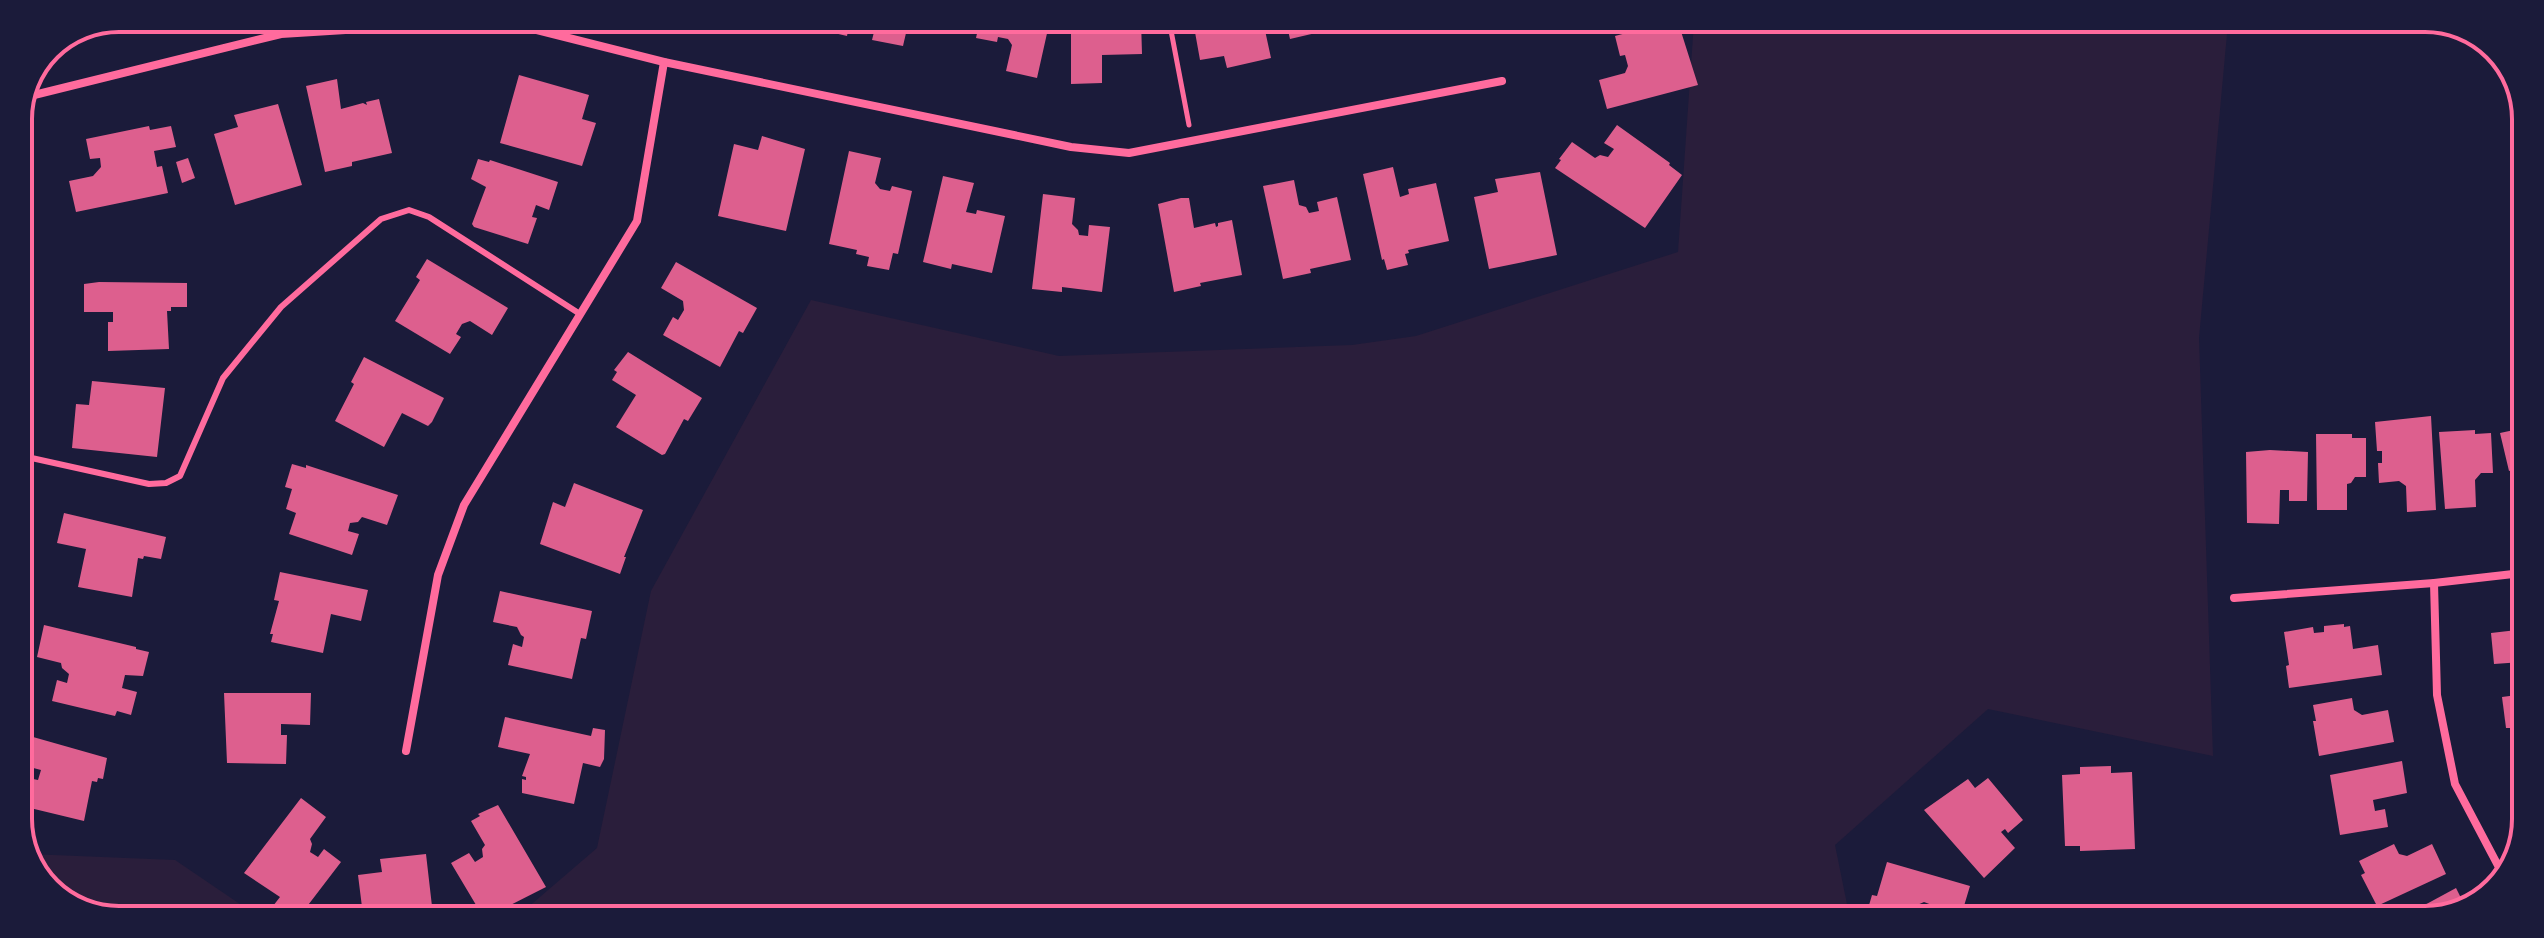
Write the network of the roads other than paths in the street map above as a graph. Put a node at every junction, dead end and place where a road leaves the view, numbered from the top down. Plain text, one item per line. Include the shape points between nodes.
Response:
1 (313, 32) edge
2 (545, 32) edge
3 (664, 62) junction
4 (1502, 81) dead end
5 (36, 94) edge
6 (580, 314) junction
7 (32, 458) edge
8 (2512, 574) edge
9 (2434, 583) junction
10 (2234, 598) dead end
11 (406, 751) dead end
12 (2498, 865) edge

1 - 5 street via 281,34
2 - 3 street
3 - 4 street via 1071,147 1129,153
3 - 6 street via 637,221
6 - 7 lane via 429,217 409,210 381,219 281,307 223,378 180,476 149,484
6 - 11 street via 464,505 438,575
8 - 9 street
9 - 10 street
9 - 12 street via 2437,695 2455,784

